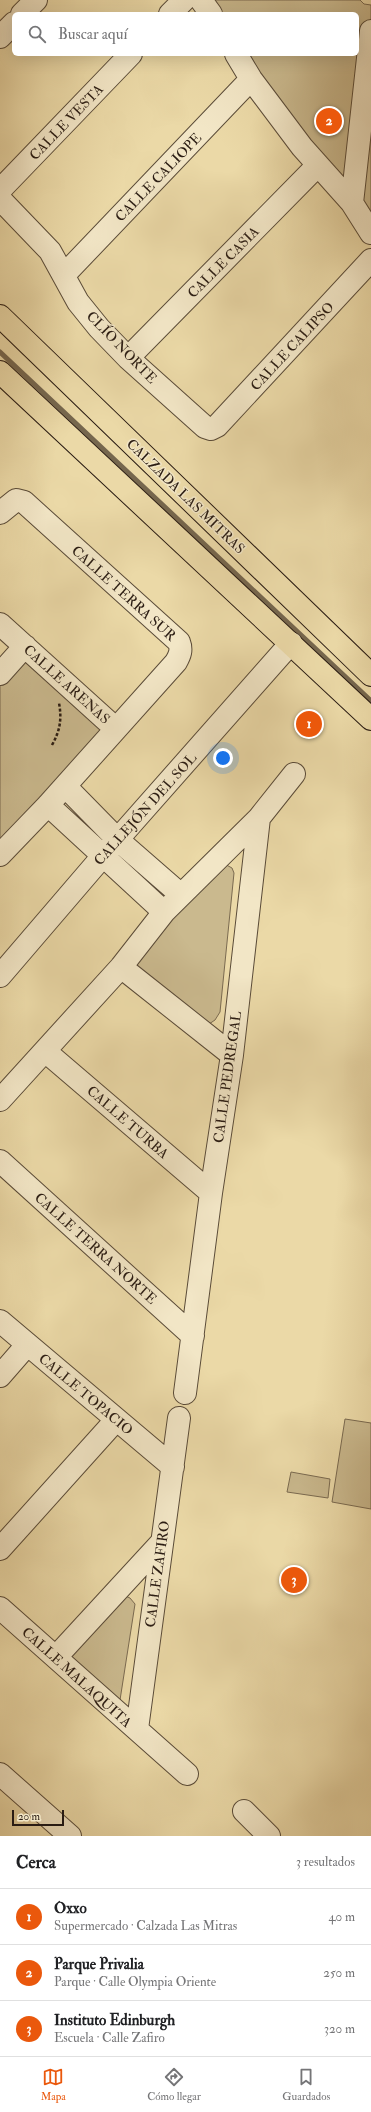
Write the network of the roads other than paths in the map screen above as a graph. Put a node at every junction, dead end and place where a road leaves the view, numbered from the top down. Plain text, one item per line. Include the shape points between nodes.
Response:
1 (36, 0) edge
2 (184, 0) edge
3 (201, 0) edge
4 (24, 12) edge
5 (172, 12) edge
6 (210, 12) edge
7 (12, 24) edge
8 (371, 31) edge
9 (0, 37) edge
10 (129, 56) edge
11 (237, 56) edge
12 (251, 79) junction
13 (318, 165) junction
14 (0, 190) edge
15 (0, 198) edge
16 (352, 203) junction
17 (371, 233) edge
18 (371, 260) edge
19 (64, 275) junction
20 (0, 316) edge
21 (128, 358) junction
22 (0, 372) edge
23 (211, 429) joint
24 (0, 513) edge
25 (0, 624) edge
26 (291, 643) junction
27 (26, 646) junction
28 (0, 674) edge
29 (371, 675) edge
30 (371, 719) edge
31 (115, 728) junction
32 (294, 774) dead end
33 (65, 786) junction
34 (48, 805) junction
35 (259, 818) junction
36 (118, 840) junction
37 (0, 855) edge
38 (102, 857) junction
39 (180, 894) junction
40 (164, 912) junction
41 (120, 967) junction
42 (0, 976) edge
43 (45, 1051) junction
44 (232, 1055) junction
45 (0, 1100) edge
46 (0, 1161) edge
47 (211, 1193) junction
48 (0, 1321) edge
49 (193, 1336) junction
50 (28, 1345) junction
51 (0, 1376) edge
52 (185, 1393) dead end
53 (179, 1418) dead end
54 (116, 1420) junction
55 (173, 1467) junction
56 (161, 1544) junction
57 (0, 1549) edge
58 (0, 1608) edge
59 (56, 1657) junction
60 (137, 1729) junction
61 (0, 1774) edge
62 (187, 1774) dead end
63 (244, 1811) dead end
64 (70, 1836) edge
65 (269, 1836) edge

1 - 4 street
2 - 5 street
3 - 6 street
7 - 9 street
8 - 16 street
10 - 14 street, CALLE VESTA
11 - 12 street
12 - 13 street
12 - 19 street, CALLE CALIOPE
13 - 16 street
13 - 21 street, CALLE CASIA
15 - 19 street, CLÍO NORTE via 50,251
16 - 17 street
18 - 23 street, CALLE CALIPSO via 217,426
19 - 21 street, CLÍO NORTE via 78,302
20 - 29 main road, CALZADA LAS MITRAS
21 - 23 street, CLÍO NORTE via 205,427
22 - 26 main road
24 - 31 street, CALLE TERRA SUR via 16,500 24,502 179,642 181,651 176,662
25 - 27 street, CALLE ARENAS
26 - 30 main road
26 - 36 street, CALLEJÓN DEL SOL
27 - 28 street
27 - 31 street, CALLE ARENAS
31 - 33 street, CALLE TERRA SUR
32 - 35 street
33 - 34 street, CALLE TERRA SUR
33 - 36 street
34 - 37 street, CALLE TERRA SUR
34 - 38 street
35 - 39 street
35 - 44 street, CALLE PEDREGAL
36 - 38 street, CALLEJÓN DEL SOL
36 - 39 street
38 - 40 street
38 - 42 street, CALLEJÓN DEL SOL
39 - 40 street
40 - 41 street
41 - 43 street
41 - 44 street
43 - 45 street
43 - 47 street, CALLE TURBA
44 - 47 street, CALLE PEDREGAL
46 - 49 street, CALLE TERRA NORTE
47 - 49 street, CALLE PEDREGAL
48 - 50 street, CALLE TOPACIO
49 - 52 street, CALLE PEDREGAL
50 - 51 street
50 - 54 street, CALLE TOPACIO
53 - 55 street, CALLE ZAFIRO
54 - 55 street, CALLE TOPACIO
54 - 57 street
55 - 56 street, CALLE ZAFIRO
56 - 59 street
56 - 60 street, CALLE ZAFIRO
58 - 59 street, CALLE MALAQUITA
59 - 60 street, CALLE MALAQUITA
60 - 62 street, CALLE MALAQUITA
61 - 64 street
63 - 65 street

